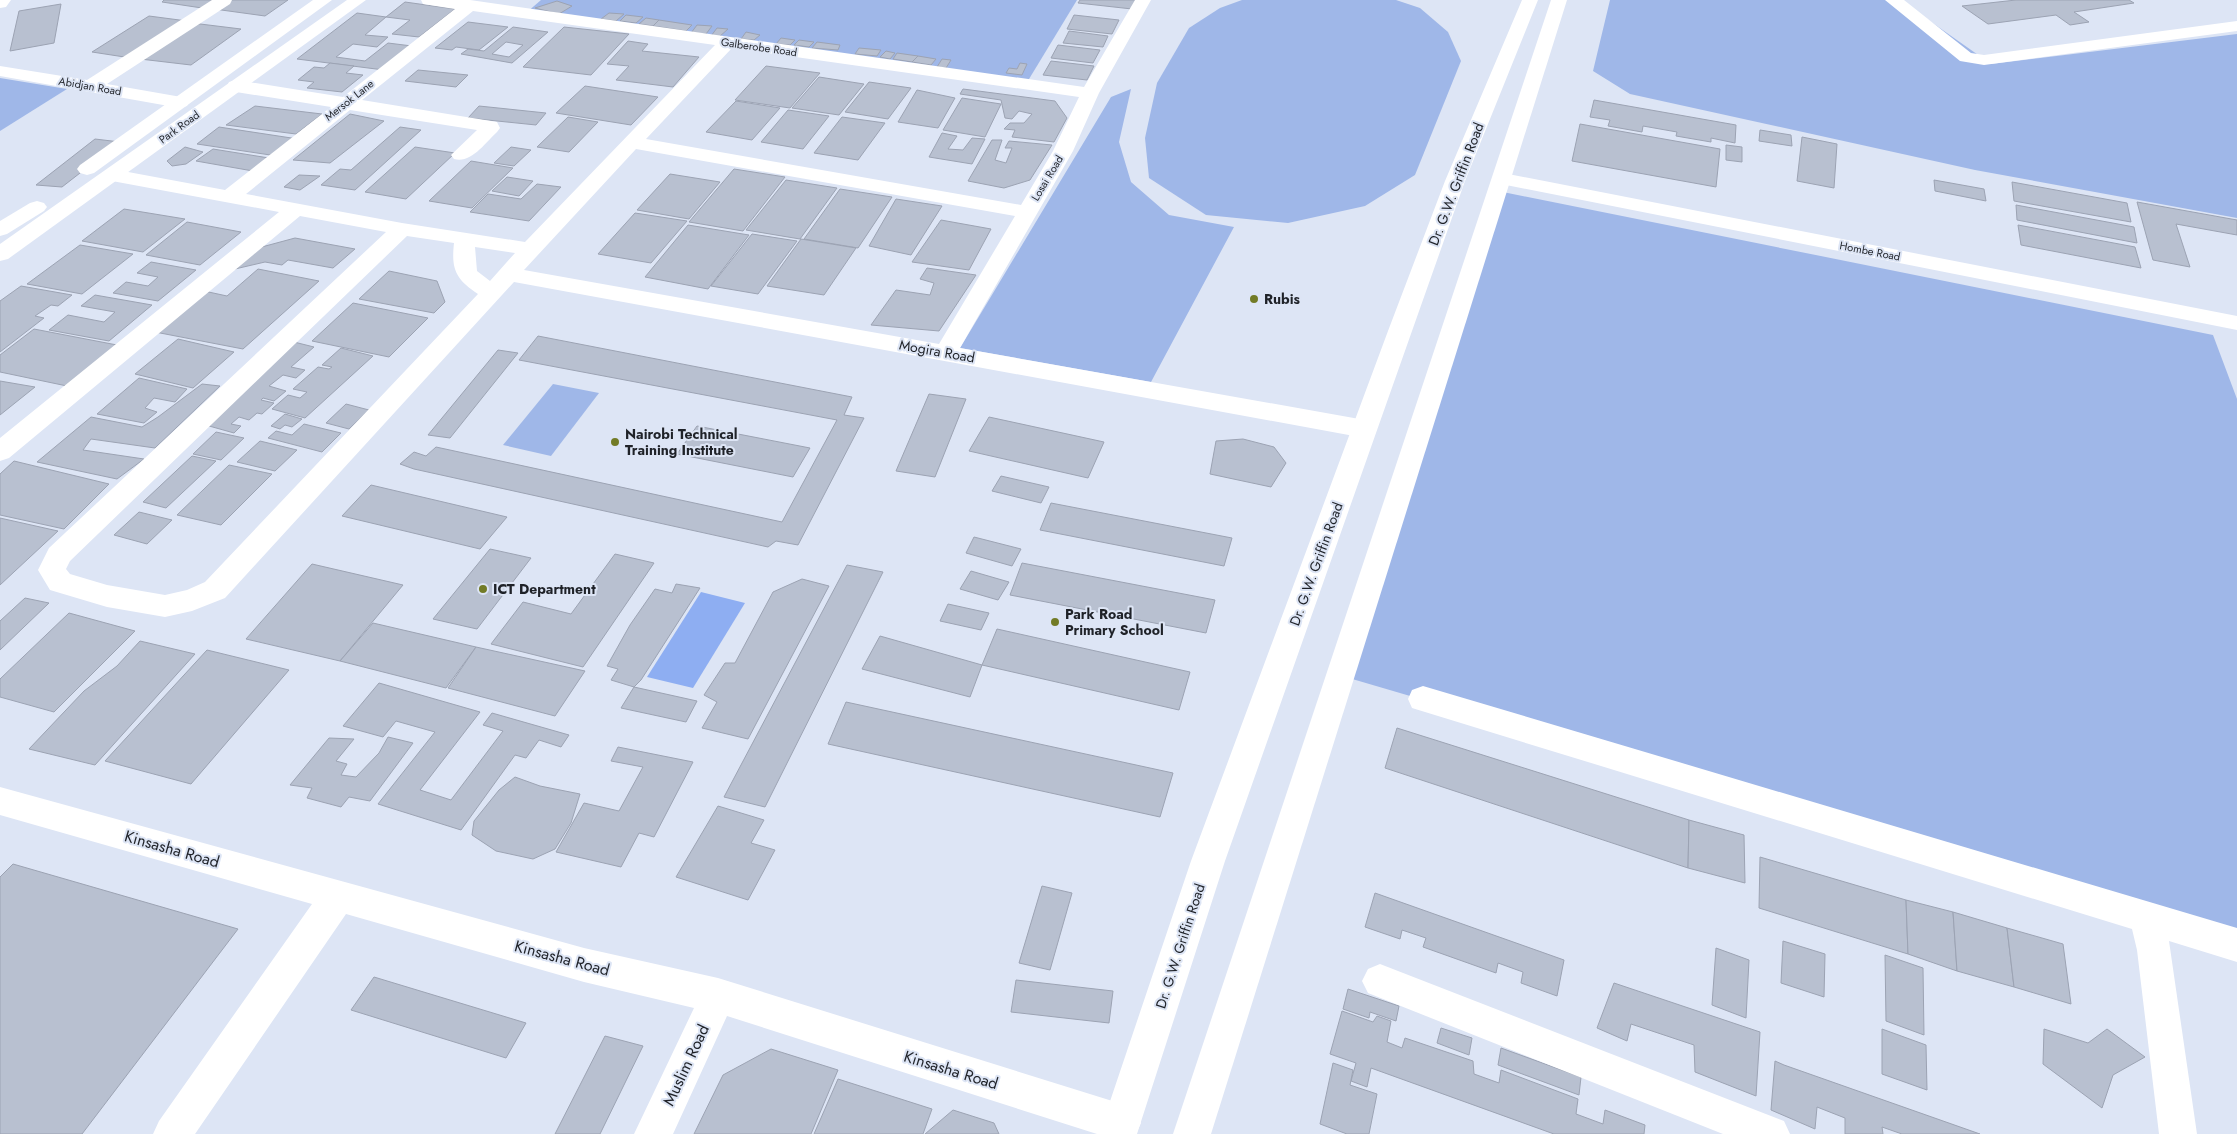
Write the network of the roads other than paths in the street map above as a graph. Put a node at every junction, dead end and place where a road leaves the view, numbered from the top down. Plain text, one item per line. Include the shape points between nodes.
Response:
1 (3, 0) edge
2 (224, 0) edge
3 (324, 0) edge
4 (358, 0) edge
5 (429, 0) edge
6 (541, 0) edge
7 (1143, 0) edge
8 (1530, 0) edge
9 (1559, 0) edge
10 (1893, 0) edge
11 (0, 3) edge
12 (464, 3) edge
13 (526, 13) junction
14 (2237, 26) edge
15 (728, 42) junction
16 (0, 71) edge
17 (91, 86) junction
18 (236, 86) junction
19 (1090, 93) junction
20 (180, 102) junction
21 (342, 105) junction
22 (633, 143) junction
23 (461, 155) dead end
24 (112, 175) junction
25 (1502, 179) junction
26 (230, 196) junction
27 (296, 208) junction
28 (1027, 212) junction
29 (402, 228) junction
30 (0, 230) edge
31 (465, 238) junction
32 (530, 249) junction
33 (0, 254) edge
34 (509, 274) junction
35 (491, 292) junction
36 (2237, 323) edge
37 (945, 353) junction
38 (1365, 429) junction
39 (0, 452) edge
40 (1424, 699) dead end
41 (0, 802) edge
42 (339, 895) junction
43 (2147, 919) junction
44 (2237, 944) edge
45 (1380, 981) dead end
46 (718, 996) junction
47 (1120, 1129) edge
48 (172, 1134) edge
49 (653, 1134) edge
50 (1192, 1134) edge
51 (1771, 1134) edge
52 (2178, 1134) edge

1 - 11 street
2 - 17 street
3 - 20 street, Park Road
4 - 18 street, Park Road
5 - 12 street, Galberobe Road
6 - 13 street
7 - 19 street, Losai Road
8 - 38 street, Dr. G.W. Griffin Road via 1455,181
9 - 25 street
10 - 14 street via 1974,60
12 - 13 street, Galberobe Road
12 - 21 street, Mersok Lane
13 - 15 street, Galberobe Road
15 - 19 street, Galberobe Road
15 - 22 street
16 - 17 street, Abidjan Road
17 - 20 street, Abidjan Road
18 - 21 street
18 - 24 street, Park Road
19 - 28 street, Losai Road via 1067,143
20 - 30 street, Park Road via 50,198
21 - 23 street via 490,126
21 - 26 street, Mersok Lane
22 - 28 street
22 - 32 street
24 - 26 street
24 - 33 street, Park Road
25 - 36 street, Hombe Road
25 - 50 street
26 - 27 street
27 - 29 street
27 - 39 street
28 - 37 street, Losai Road
29 - 31 street
29 - 35 street via 59,555 52,570 60,582 107,596 165,606 192,600 215,590
31 - 32 street
31 - 35 street via 465,272
32 - 34 street
34 - 35 street
34 - 37 street, Mogira Road
37 - 38 street, Mogira Road
38 - 47 street, Dr. G.W. Griffin Road via 1208,861
40 - 43 street
41 - 42 street, Kinsasha Road
42 - 46 street, Kinsasha Road via 584,966
42 - 48 street
43 - 44 street
43 - 52 street via 2154,950
45 - 51 street
46 - 47 street, Kinsasha Road
46 - 49 street, Muslim Road

